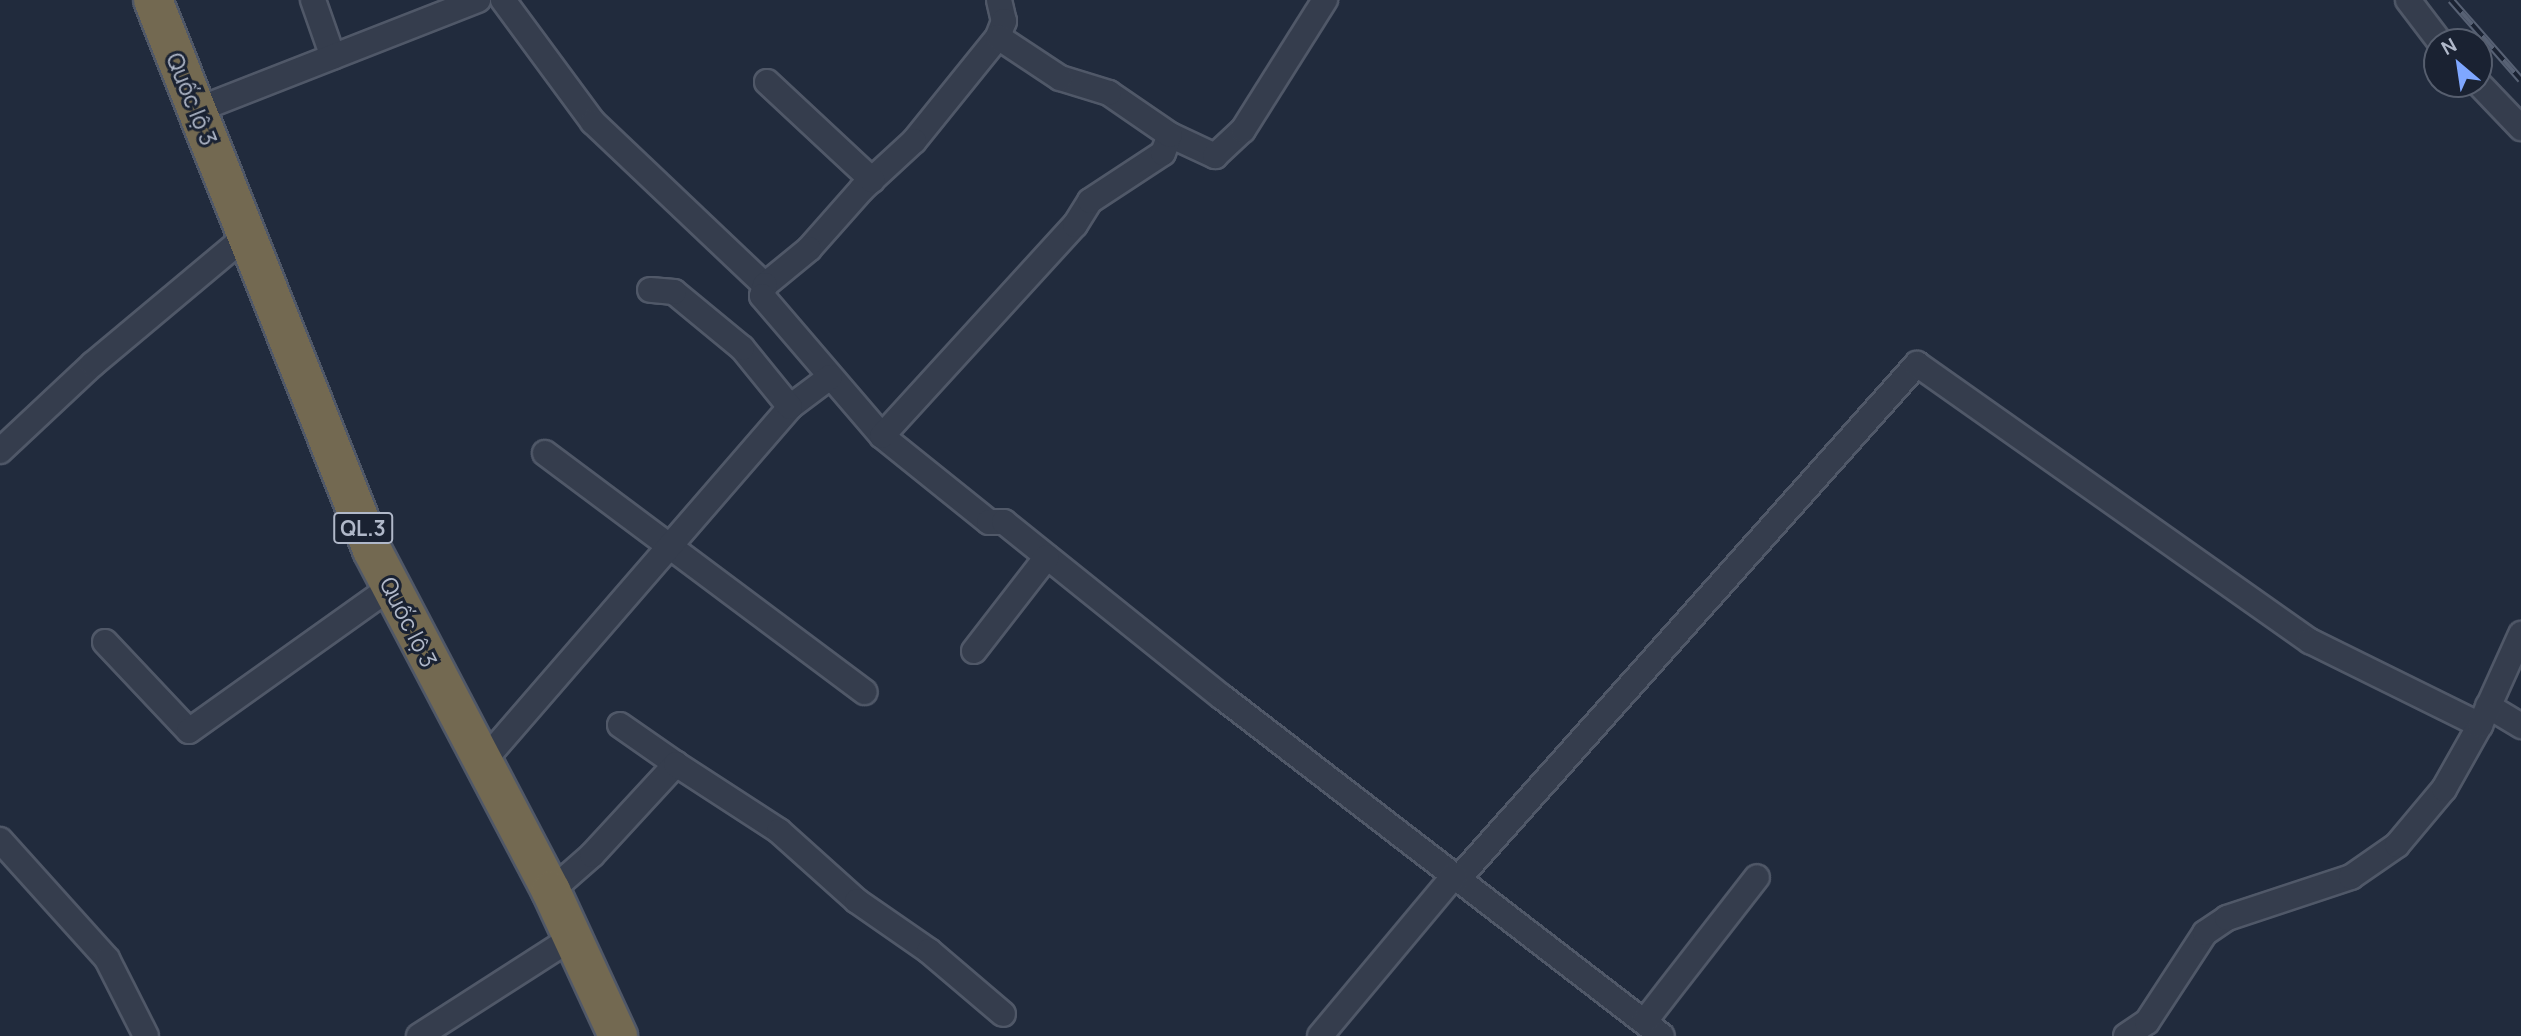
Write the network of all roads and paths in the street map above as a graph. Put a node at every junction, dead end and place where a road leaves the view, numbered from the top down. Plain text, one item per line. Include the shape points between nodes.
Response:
1 (153, 0) edge
2 (313, 0) edge
3 (478, 0) edge
4 (503, 0) edge
5 (999, 0) edge
6 (1325, 0) edge
7 (2408, 0) edge
8 (2429, 28) edge
9 (998, 37) junction
10 (333, 57) junction
11 (767, 82) dead end
12 (2492, 98) edge
13 (197, 110) junction
14 (2521, 128) edge
15 (1170, 135) junction
16 (872, 180) junction
17 (246, 236) junction
18 (765, 285) junction
19 (650, 290) dead end
20 (830, 377) junction
21 (790, 407) junction
22 (882, 436) junction
23 (0, 451) edge
24 (545, 453) dead end
25 (671, 547) junction
26 (1047, 557) junction
27 (391, 587) junction
28 (2521, 634) edge
29 (105, 642) dead end
30 (974, 651) dead end
31 (864, 692) dead end
32 (2484, 715) junction
33 (620, 725) dead end
34 (2521, 726) edge
35 (481, 764) junction
36 (676, 764) junction
37 (0, 840) edge
38 (1756, 877) dead end
39 (1456, 878) junction
40 (551, 891) junction
41 (570, 939) junction
42 (1003, 1014) dead end
43 (1653, 1029) edge
44 (433, 1032) edge
45 (2135, 1034) edge
46 (146, 1036) edge
47 (618, 1036) edge
48 (1320, 1036) edge

1 - 13 highway, Quốc lộ 3 / QL.3
2 - 10 street
3 - 10 street
4 - 18 street via 593,122
5 - 9 street via 1004,21
6 - 15 street via 1243,130 1215,156
7 - 8 street
9 - 15 street via 1060,78 1109,93
9 - 16 street via 914,141
10 - 13 street
11 - 16 street
12 - 14 street
13 - 17 highway, Quốc lộ 3 / QL.3
15 - 22 street via 1163,153 1090,201 1075,225
16 - 18 street via 809,249
17 - 23 street via 93,364
17 - 27 highway, Quốc lộ 3 / QL.3
18 - 20 street via 762,296
19 - 21 street via 674,292 742,348
20 - 21 street
20 - 22 street
21 - 25 street
22 - 26 street via 989,522 1004,522
24 - 25 street
25 - 31 street
25 - 35 street
26 - 30 street
26 - 39 street
27 - 29 street via 189,731
27 - 35 highway, Quốc lộ 3 / QL.3
28 - 32 street
32 - 34 street
32 - 39 street via 2310,641 1917,364
32 - 45 street via 2444,789 2397,845 2351,877 2227,918 2205,933
33 - 36 street
35 - 40 highway, Quốc lộ 3 / QL.3
36 - 40 street via 592,855
36 - 42 street via 779,831 857,901 929,951
37 - 46 street via 107,959
38 - 43 street
39 - 43 street
39 - 48 street
40 - 41 highway, Quốc lộ 3 / QL.3
41 - 44 street
41 - 47 highway, Quốc lộ 3 / QL.3

